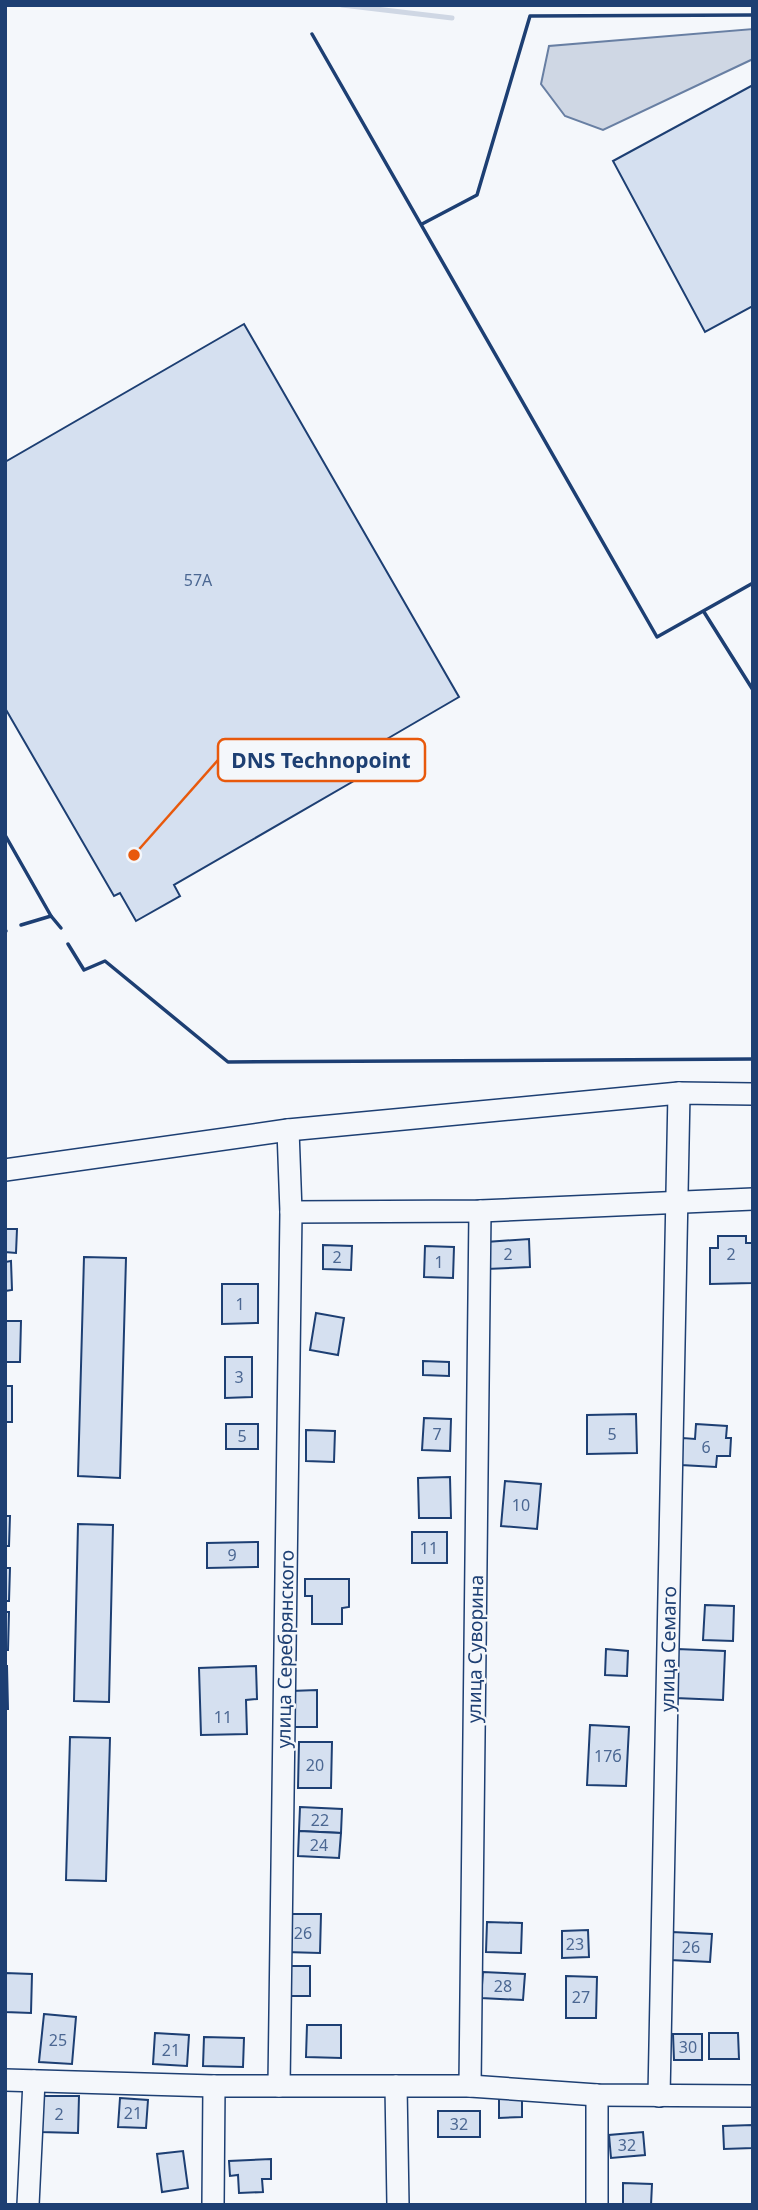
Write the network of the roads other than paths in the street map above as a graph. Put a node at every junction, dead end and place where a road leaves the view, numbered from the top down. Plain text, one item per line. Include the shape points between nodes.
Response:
1 (679, 1093) junction
2 (753, 1094) edge
3 (288, 1130) junction
4 (5, 1170) edge
5 (753, 1199) edge
6 (676, 1202) junction
7 (480, 1211) junction
8 (290, 1212) junction
9 (5, 2080) edge
10 (34, 2081) junction
11 (279, 2085) junction
12 (214, 2086) junction
13 (396, 2086) junction
14 (470, 2086) junction
15 (597, 2095) junction
16 (659, 2096) junction
17 (753, 2096) edge
18 (29, 2205) edge
19 (213, 2205) edge
20 (398, 2205) edge
21 (597, 2205) edge

1 - 2 street
1 - 3 street
1 - 6 street, улица Семаго
3 - 4 street
3 - 8 street, улица Серебрянского
5 - 6 street
6 - 7 street
6 - 16 street, улица Семаго
7 - 8 street
7 - 14 street, улица Суворина
8 - 11 street, улица Серебрянского
9 - 10 street
10 - 12 street
10 - 18 street
11 - 12 street
11 - 13 street
12 - 19 street
13 - 14 street
13 - 20 street
14 - 15 street
15 - 16 street
15 - 21 street
16 - 17 street

